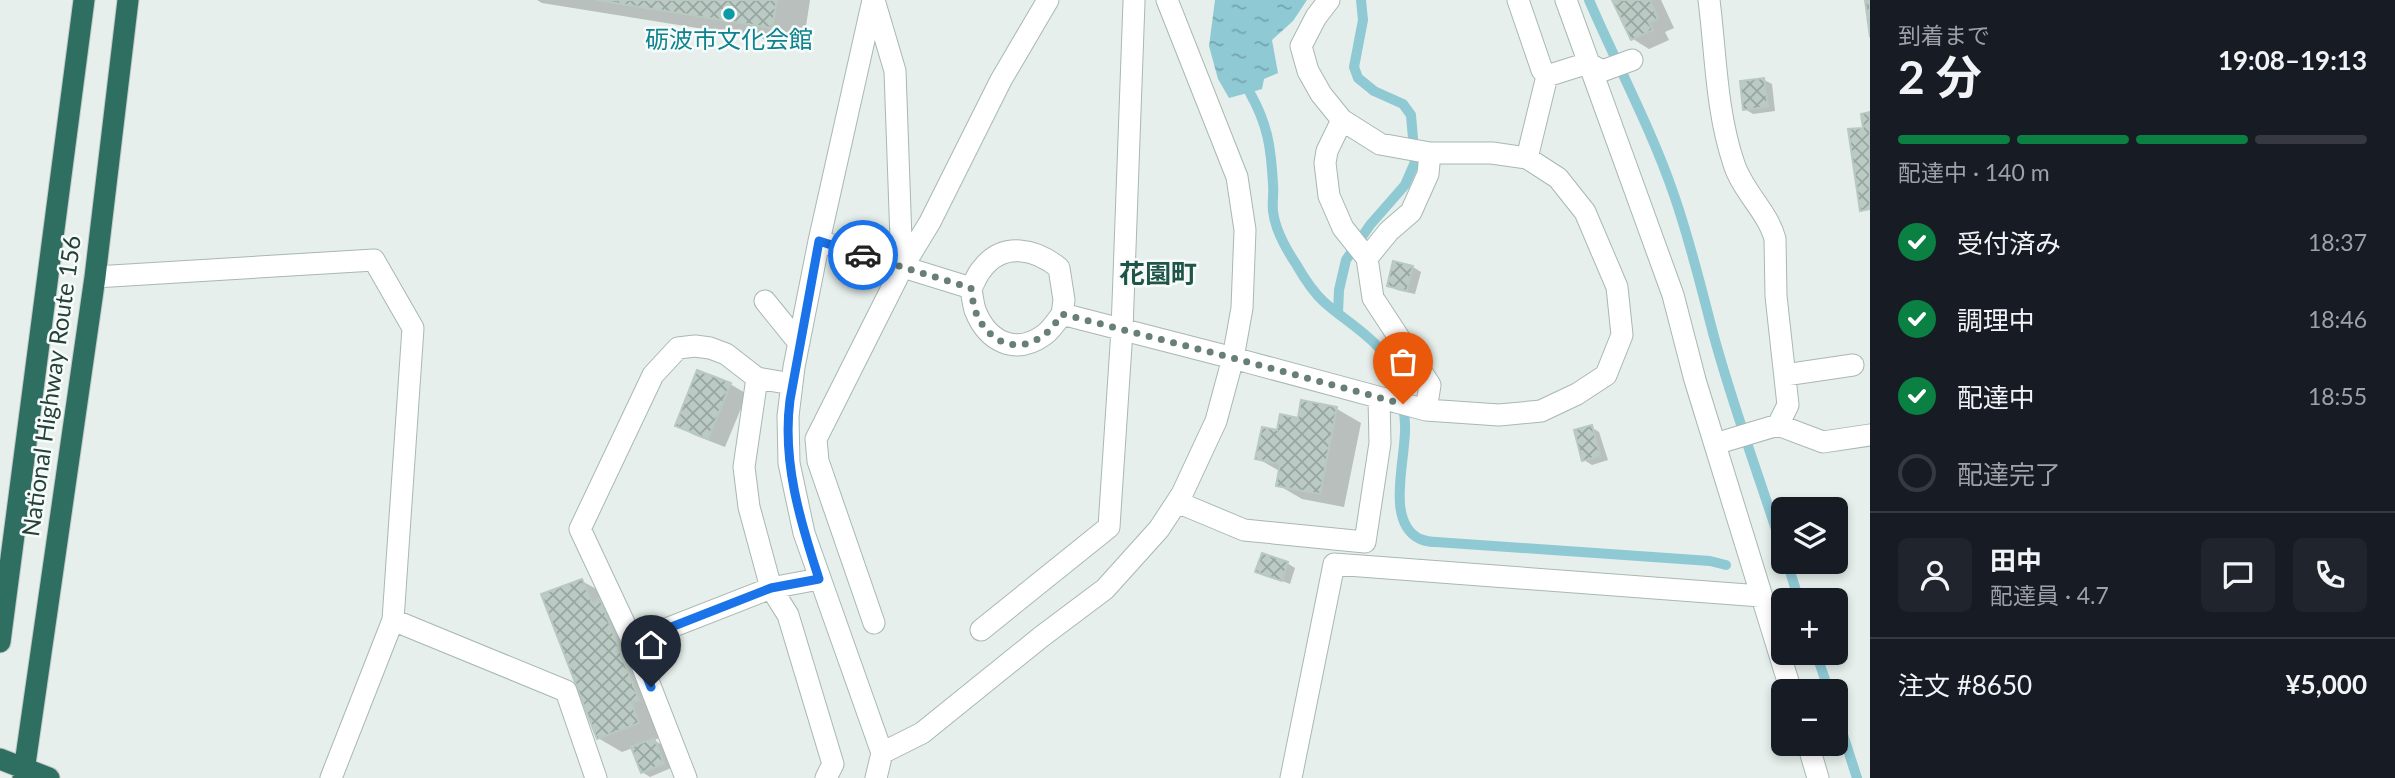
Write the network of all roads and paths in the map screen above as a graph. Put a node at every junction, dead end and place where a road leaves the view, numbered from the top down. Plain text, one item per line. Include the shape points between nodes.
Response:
1 (83, 0) edge
2 (128, 0) edge
3 (874, 0) edge
4 (1048, 0) edge
5 (1329, 0) edge
6 (1518, 0) edge
7 (1566, 0) edge
8 (1709, 0) edge
9 (1130, 1) edge
10 (1169, 5) edge
11 (1632, 60) dead end
12 (1588, 63) junction
13 (1548, 76) junction
14 (1342, 120) junction
15 (1430, 153) junction
16 (1527, 158) junction
17 (819, 241) junction
18 (1367, 258) junction
19 (902, 268) junction
20 (95, 277) junction
21 (971, 288) junction
22 (765, 301) dead end
23 (1062, 314) junction
24 (1122, 330) junction
25 (799, 343) junction
26 (1233, 358) junction
27 (1853, 365) dead end
28 (1785, 374) junction
29 (757, 378) junction
30 (792, 384) junction
31 (1380, 399) junction
32 (1426, 410) junction
33 (1778, 425) junction
34 (1870, 435) edge
35 (1715, 444) junction
36 (1177, 502) junction
37 (819, 579) junction
38 (771, 588) junction
39 (1761, 596) junction
40 (393, 620) junction
41 (874, 623) dead end
42 (981, 630) dead end
43 (0, 642) edge
44 (633, 642) junction
45 (1787, 679) edge
46 (882, 753) junction
47 (1812, 756) edge
48 (0, 759) edge
49 (24, 773) edge
50 (49, 778) edge
51 (331, 778) edge
52 (596, 778) edge
53 (686, 778) edge
54 (825, 778) edge
55 (876, 778) edge
56 (1291, 778) edge
57 (1818, 778) edge

1 - 43 highway, National Highway Route 156
2 - 20 highway, National Highway Route 156
3 - 17 street
3 - 19 street via 895,71
4 - 19 street
5 - 14 street via 1301,46 1308,71
6 - 13 street
7 - 12 street
8 - 28 street via 1717,89 1734,164 1775,239
9 - 10 street
9 - 24 street
10 - 26 street via 1237,177 1245,230 1242,308
11 - 12 street via 1602,71
12 - 13 street
12 - 35 street via 1673,295
13 - 16 street
14 - 15 street via 1380,144
14 - 18 street via 1327,151 1329,196 1343,228
15 - 16 street
15 - 18 street via 1428,174 1410,212
16 - 32 street via 1558,178 1585,212 1617,287 1622,335 1606,375 1541,411 1499,415
17 - 19 street
17 - 25 street
18 - 32 street via 1373,298 1430,385
19 - 21 street
19 - 41 street via 816,439 818,461
20 - 40 street via 374,260 413,328
20 - 49 highway, National Highway Route 156
21 - 23 street via 986,330 1003,343 1031,342 1046,334
21 - 23 street via 995,255 1013,250 1043,256 1059,268
22 - 25 street
23 - 24 street
24 - 26 street
24 - 42 street via 1109,527
25 - 30 street
26 - 31 street
26 - 36 street via 1216,421
27 - 28 street
28 - 33 street via 1788,405
29 - 30 street
29 - 38 street via 744,467 749,507
29 - 44 street via 726,354 695,346 678,348 653,375 580,529
30 - 37 street via 789,463
31 - 32 street
31 - 36 street via 1380,443 1365,542 1244,530
33 - 34 street via 1823,442
33 - 35 street
35 - 39 street
36 - 46 street via 1105,589 922,733
37 - 38 street
37 - 46 street
38 - 44 street
38 - 54 street via 788,615 833,764
39 - 45 street
39 - 56 street via 1334,564
40 - 51 street
40 - 52 street via 566,691
44 - 53 street
46 - 55 street
47 - 57 street
48 - 49 highway
49 - 50 highway

